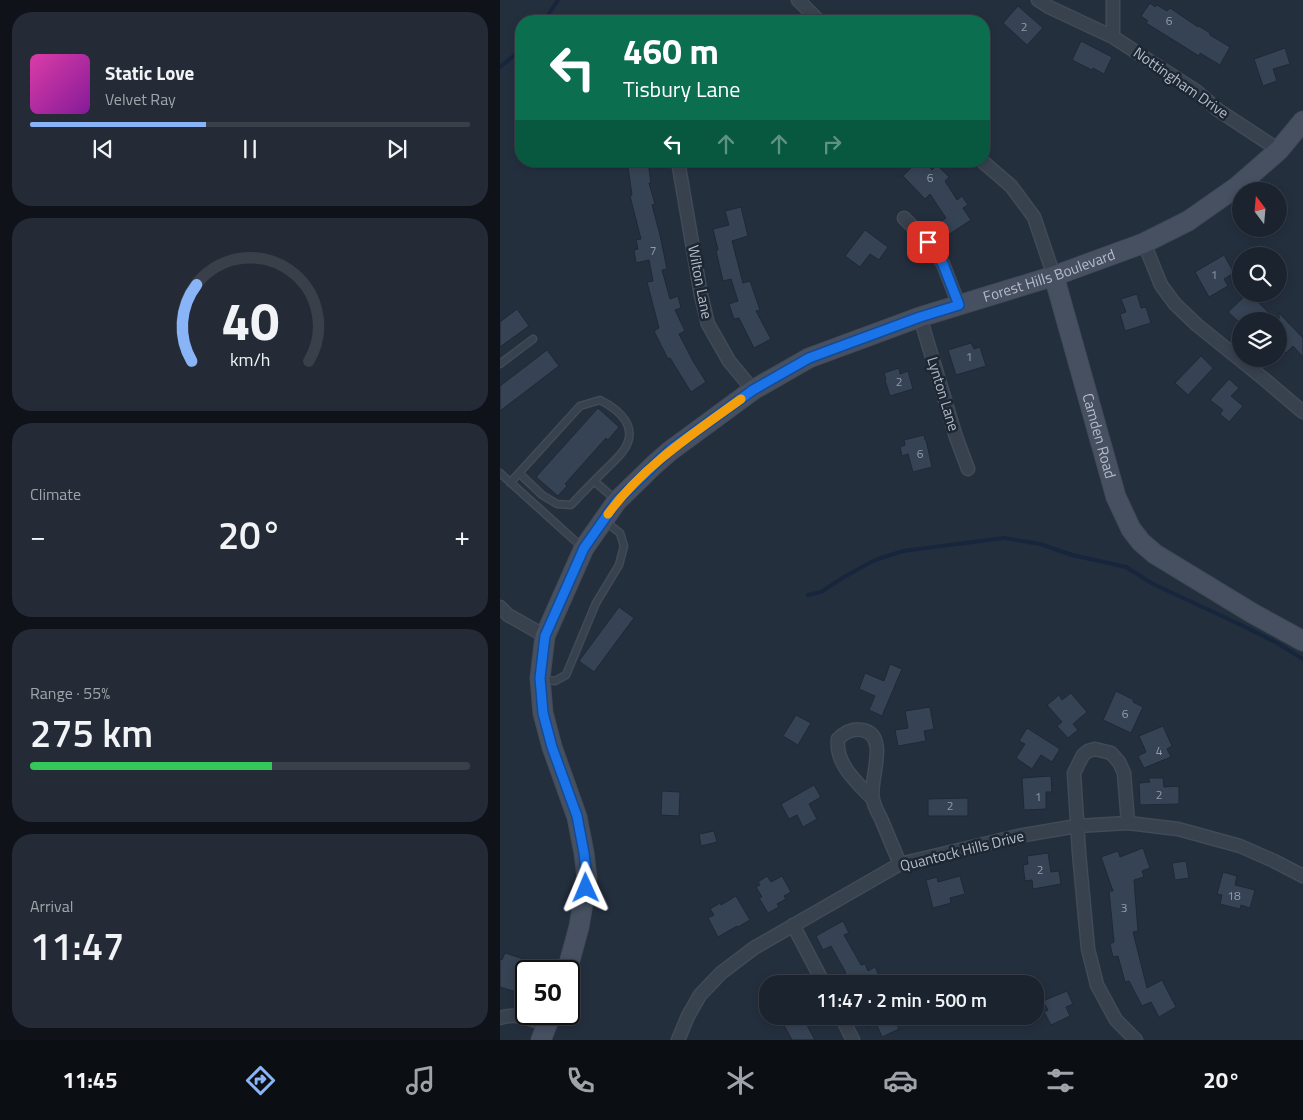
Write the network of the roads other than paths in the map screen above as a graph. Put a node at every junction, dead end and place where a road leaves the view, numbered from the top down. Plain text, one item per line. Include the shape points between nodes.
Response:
1 (798, 0) edge
2 (1038, 0) edge
3 (1114, 0) edge
4 (813, 15) edge
5 (1113, 37) junction
6 (1303, 120) edge
7 (1279, 150) junction
8 (679, 167) edge
9 (989, 167) edge
10 (904, 218) dead end
11 (1144, 244) junction
12 (1054, 276) junction
13 (959, 305) junction
14 (920, 317) junction
15 (533, 339) dead end
16 (500, 364) edge
17 (753, 390) junction
18 (1303, 412) edge
19 (968, 469) dead end
20 (500, 473) edge
21 (519, 473) junction
22 (594, 481) junction
23 (510, 483) junction
24 (617, 501) junction
25 (603, 520) junction
26 (584, 548) junction
27 (500, 607) edge
28 (545, 636) junction
29 (1303, 641) edge
30 (540, 678) junction
31 (872, 798) junction
32 (1128, 823) junction
33 (1077, 826) junction
34 (900, 864) junction
35 (1303, 876) edge
36 (792, 925) junction
37 (570, 960) edge
38 (819, 975) edge
39 (500, 1018) edge
40 (846, 1025) edge
41 (546, 1026) edge
42 (678, 1040) edge
43 (853, 1040) edge
44 (1136, 1040) edge

1 - 4 street
2 - 5 street, Nottingham Drive
3 - 5 street
5 - 7 street, Nottingham Drive
6 - 7 main road, Forest Hills Boulevard
7 - 11 main road, Forest Hills Boulevard via 1238,186 1188,221
8 - 17 street, Wilton Lane via 708,324 729,361
9 - 12 street, Camden Road via 1011,186 1034,216
10 - 13 street via 928,242 943,264
11 - 12 main road, Forest Hills Boulevard
11 - 18 street via 1161,284 1185,315
12 - 13 main road, Forest Hills Boulevard
12 - 29 main road, Camden Road via 1116,497 1131,529 1155,554 1252,614
13 - 14 main road, Forest Hills Boulevard
14 - 17 main road, Forest Hills Boulevard via 809,358
14 - 19 street, Lynton Lane
15 - 16 lane
17 - 24 main road, Forest Hills Boulevard via 670,450
20 - 23 lane
21 - 22 lane via 542,495 558,504 571,504
21 - 22 lane via 580,406 600,400 613,406 623,417 630,436 624,451
21 - 23 lane
22 - 24 lane
23 - 26 lane
24 - 25 main road, Forest Hills Boulevard
25 - 26 main road, Forest Hills Boulevard
25 - 30 lane via 620,533 624,546 619,565 596,603 566,675 555,681
26 - 28 main road, Forest Hills Boulevard
27 - 28 street
28 - 30 main road, Forest Hills Boulevard
30 - 37 main road, Forest Hills Boulevard via 543,713 577,816 587,878
31 - 31 street via 877,745 865,730 846,731 838,738 840,756 852,777
31 - 34 street
32 - 33 street, Quantock Hills Drive
32 - 33 street via 1124,773 1111,754 1095,749 1083,755 1074,773
32 - 35 street, Quantock Hills Drive via 1178,829 1240,846
33 - 34 street, Quantock Hills Drive via 1018,836
33 - 44 street via 1088,949 1096,985 1116,1020
34 - 36 street, Quantock Hills Drive
36 - 38 street
36 - 42 street, Quantock Hills Drive via 754,948 700,994
39 - 41 street via 518,1016
40 - 43 street

